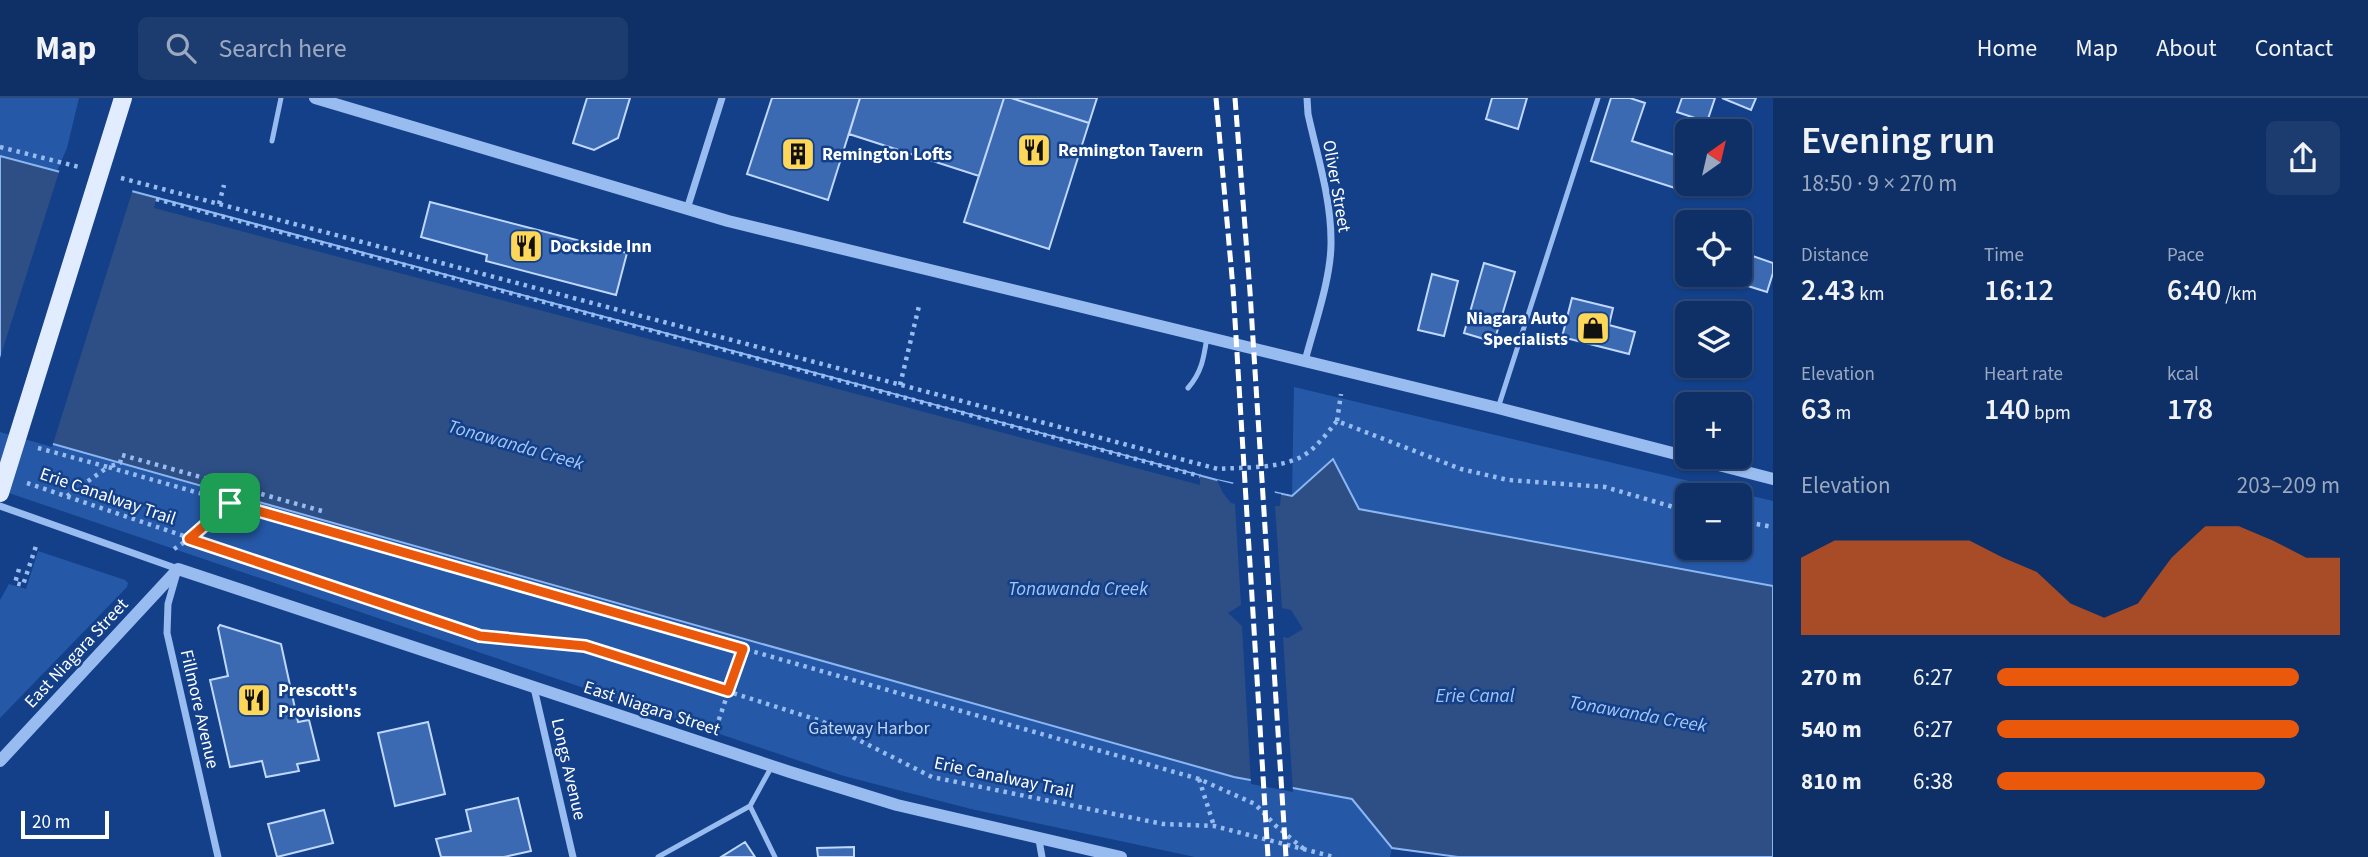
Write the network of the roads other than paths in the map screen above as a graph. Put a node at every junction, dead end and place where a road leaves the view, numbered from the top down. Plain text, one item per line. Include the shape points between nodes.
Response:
1 (123, 98) edge
2 (281, 98) edge
3 (315, 98) edge
4 (722, 98) edge
5 (1307, 98) edge
6 (1598, 98) edge
7 (272, 141) dead end
8 (687, 209) junction
9 (1207, 337) junction
10 (1305, 361) junction
11 (1188, 388) dead end
12 (1499, 408) junction
13 (1773, 479) edge
14 (0, 493) edge
15 (0, 506) edge
16 (178, 569) junction
17 (534, 688) junction
18 (0, 761) edge
19 (772, 766) junction
20 (750, 806) junction
21 (1039, 840) junction
22 (218, 857) edge
23 (573, 857) edge
24 (657, 857) edge
25 (775, 857) edge
26 (1042, 857) edge
27 (1121, 857) edge

1 - 14 main road
2 - 7 lane
3 - 8 street
4 - 8 street
5 - 10 street, Oliver Street via 1332,243
6 - 12 lane
8 - 9 street
9 - 10 street
9 - 11 lane via 1202,367
10 - 12 street
12 - 13 street
15 - 16 street, East Niagara Street
16 - 17 street, East Niagara Street
16 - 18 street, East Niagara Street
16 - 22 street, Fillmore Avenue via 168,604 167,634
17 - 19 street, East Niagara Street
17 - 23 street, Longs Avenue
19 - 20 lane
19 - 21 street, East Niagara Street
20 - 24 lane
20 - 25 lane
21 - 26 street
21 - 27 street, East Niagara Street

